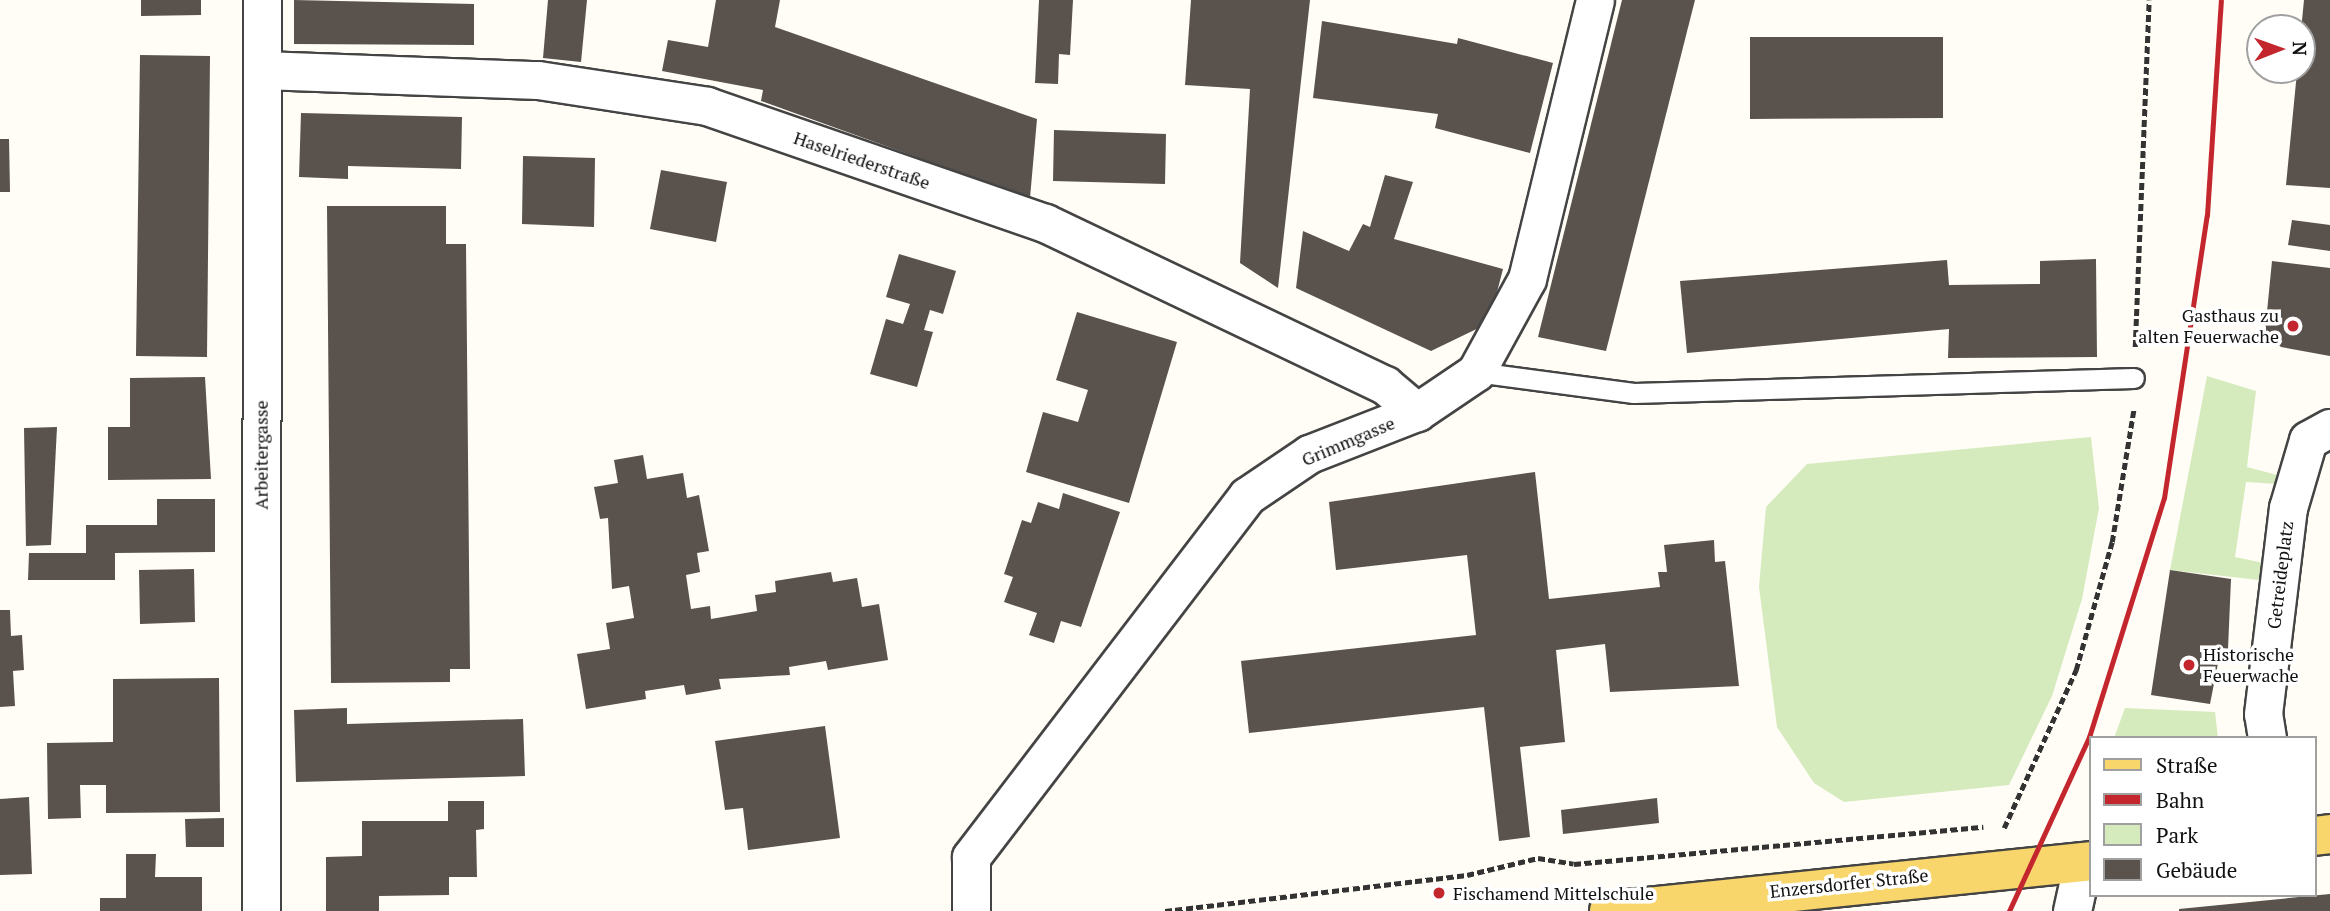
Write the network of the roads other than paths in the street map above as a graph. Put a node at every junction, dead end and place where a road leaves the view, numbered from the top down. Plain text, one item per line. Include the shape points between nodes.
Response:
1 (262, 0) edge
2 (1595, 0) edge
3 (262, 70) junction
4 (1475, 372) junction
5 (2134, 378) road end
6 (1417, 412) junction
7 (2330, 428) edge
8 (2267, 736) edge
9 (2087, 861) edge
10 (1650, 909) edge
11 (261, 911) edge
12 (971, 911) edge
13 (1609, 911) edge
14 (2071, 911) edge

1 - 3 street, Arbeitergasse
2 - 4 street, Grimmgasse via 1527,279
3 - 6 street, Haselriederstraße via 538,80 707,106 1045,223 1385,385
3 - 11 street, Arbeitergasse
4 - 5 lane via 1634,393
4 - 6 street, Grimmgasse
6 - 12 street, Grimmgasse via 1309,454 1247,496 971,857
7 - 8 street, Getreideplatz via 2308,440 2288,508 2263,714
9 - 10 main road, Enzersdorfer Straße
9 - 14 street
10 - 13 main road, Enzersdorfer Straße

